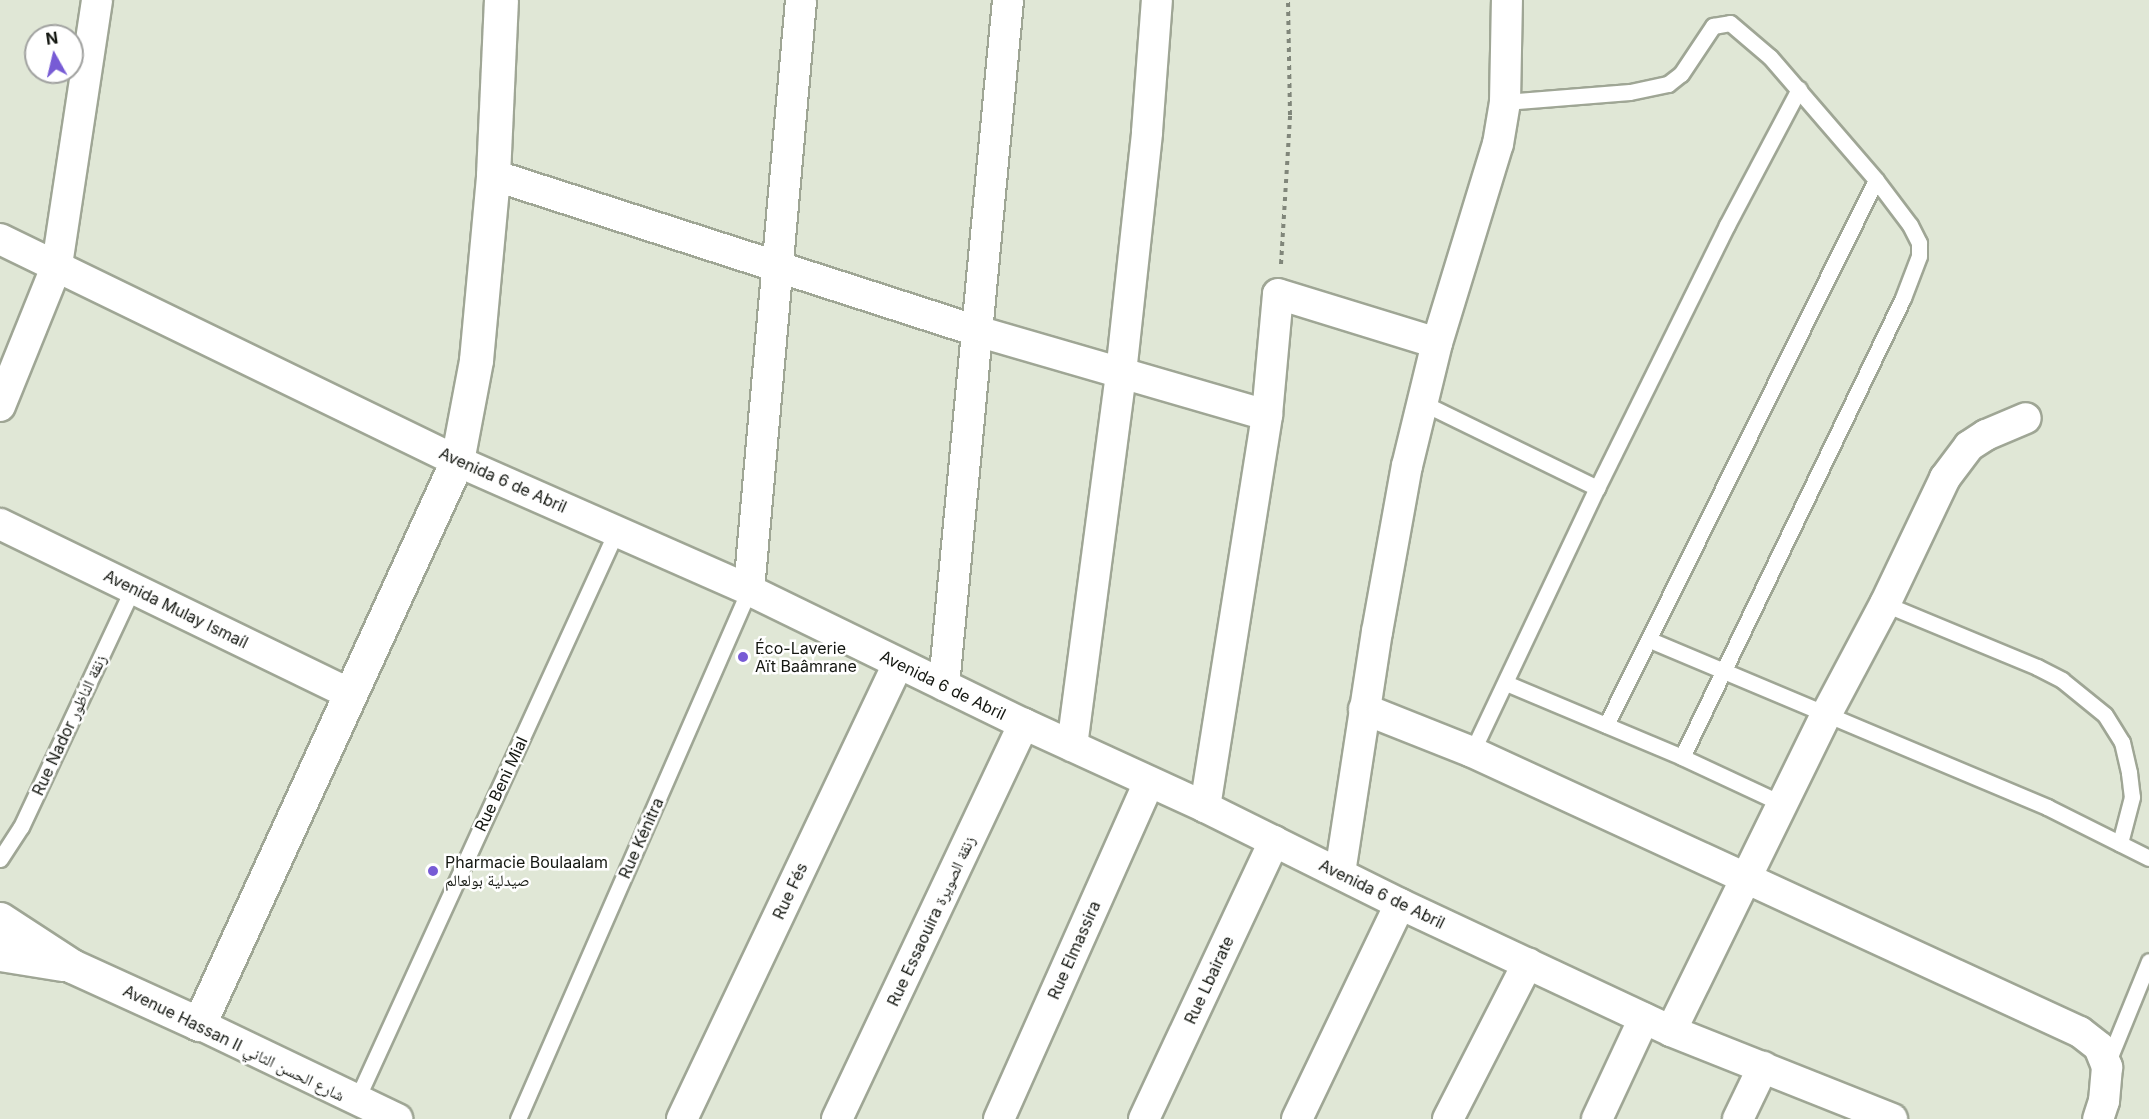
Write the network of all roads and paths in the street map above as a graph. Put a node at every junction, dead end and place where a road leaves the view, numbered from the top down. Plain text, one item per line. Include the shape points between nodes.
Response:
1 (97, 0) edge
2 (501, 0) edge
3 (801, 0) edge
4 (1008, 0) edge
5 (1157, 0) edge
6 (1288, 0) edge
7 (1507, 0) edge
8 (1799, 89) junction
9 (1505, 102) junction
10 (493, 175) junction
11 (1876, 180) junction
12 (0, 239) edge
13 (57, 265) junction
14 (775, 267) junction
15 (1278, 294) junction
16 (977, 330) junction
17 (1437, 343) junction
18 (1121, 373) junction
19 (1421, 402) junction
20 (0, 406) edge
21 (1267, 415) junction
22 (2026, 418) dead end
23 (457, 460) junction
24 (1598, 488) junction
25 (0, 524) edge
26 (616, 532) junction
27 (134, 588) junction
28 (748, 590) junction
29 (1885, 604) junction
30 (1650, 640) junction
31 (898, 664) junction
32 (1724, 669) junction
33 (1506, 683) junction
34 (944, 685) junction
35 (352, 695) junction
36 (1364, 709) junction
37 (1827, 713) junction
38 (1024, 724) junction
39 (1606, 725) junction
40 (1072, 746) junction
41 (1472, 752) junction
42 (1682, 757) junction
43 (1149, 782) junction
44 (1783, 804) junction
45 (1205, 807) junction
46 (1274, 841) junction
47 (2120, 843) junction
48 (2149, 858) edge
49 (0, 859) edge
50 (1340, 873) junction
51 (1748, 878) junction
52 (1400, 904) junction
53 (0, 919) edge
54 (0, 954) edge
55 (2149, 961) edge
56 (1528, 963) junction
57 (72, 966) junction
58 (1644, 1018) junction
59 (199, 1024) junction
60 (1671, 1031) junction
61 (2106, 1066) junction
62 (1763, 1067) junction
63 (356, 1101) junction
64 (1885, 1118) edge
65 (397, 1119) edge
66 (518, 1119) edge
67 (682, 1119) edge
68 (837, 1119) edge
69 (999, 1119) edge
70 (1144, 1119) edge
71 (1297, 1119) edge
72 (1448, 1119) edge
73 (1597, 1119) edge
74 (1738, 1119) edge
75 (2098, 1119) edge

1 - 13 street
2 - 10 main road
3 - 14 street
4 - 16 street
5 - 18 street
6 - 15 path via 1287,190
7 - 9 street
8 - 9 lane via 1737,28 1721,23 1713,26 1681,74 1668,84 1630,92
8 - 11 lane
8 - 24 lane
9 - 17 street via 1498,144
10 - 14 street
10 - 23 main road via 476,360
11 - 30 lane
11 - 32 lane via 1915,234 1919,256 1903,298
12 - 13 street, Avenida 6 de Abril
13 - 20 street
13 - 23 street, Avenida 6 de Abril
14 - 16 street
14 - 28 street
15 - 17 street
15 - 21 street
16 - 18 street
16 - 34 street
17 - 19 street
18 - 21 street
18 - 40 street
19 - 24 lane
19 - 36 street
21 - 45 street
22 - 29 street via 1968,446 1955,462
23 - 26 street, Avenida 6 de Abril
23 - 35 main road
24 - 33 lane
25 - 27 street, Avenida Mulay Ismaíl
26 - 28 street, Avenida 6 de Abril
26 - 63 lane, Rue Beni Mial
27 - 35 street, Avenida Mulay Ismaíl
27 - 49 lane, Rue Nador زنقة الناظور via 21,827
28 - 31 street, Avenida 6 de Abril
28 - 66 lane, Rue Kénitra
29 - 37 street
29 - 47 lane via 2037,667 2062,680 2105,715 2122,742 2132,796
30 - 32 lane
30 - 39 lane
31 - 34 street, Avenida 6 de Abril
31 - 67 street, Rue Fés
32 - 37 lane
32 - 42 lane
33 - 39 lane
33 - 41 lane
34 - 38 street, Avenida 6 de Abril
35 - 59 main road
36 - 41 street
36 - 50 street
37 - 44 street
37 - 47 lane via 2047,807
38 - 40 street, Avenida 6 de Abril
38 - 68 street, Rue Essaouira زنقة الصويرة
39 - 42 lane
40 - 43 street, Avenida 6 de Abril
41 - 51 street
42 - 44 lane
43 - 45 street, Avenida 6 de Abril
43 - 69 street, Rue Elmassira
44 - 51 street
45 - 46 street, Avenida 6 de Abril
46 - 50 street, Avenida 6 de Abril
46 - 70 street, Rue Lbairate
47 - 48 lane
50 - 52 street, Avenida 6 de Abril
51 - 60 street
51 - 61 street via 1896,950 2080,1032 2099,1047
52 - 56 street, Avenida 6 de Abril
52 - 71 street
53 - 57 main road, Avenue Hassan II شارع الحسن الثاني
54 - 57 main road, Avenue Hassan II شارع الحسن الثاني
55 - 61 lane
56 - 58 street, Avenida 6 de Abril
56 - 72 street
57 - 59 main road, Avenue Hassan II شارع الحسن الثاني
58 - 60 street, Avenida 6 de Abril
58 - 73 street
59 - 63 street, Avenue Hassan II شارع الحسن الثاني
60 - 62 street, Avenida 6 de Abril
61 - 75 street via 2104,1101
62 - 64 street, Avenida 6 de Abril
62 - 74 street
63 - 65 street, Avenue Hassan II شارع الحسن الثاني

